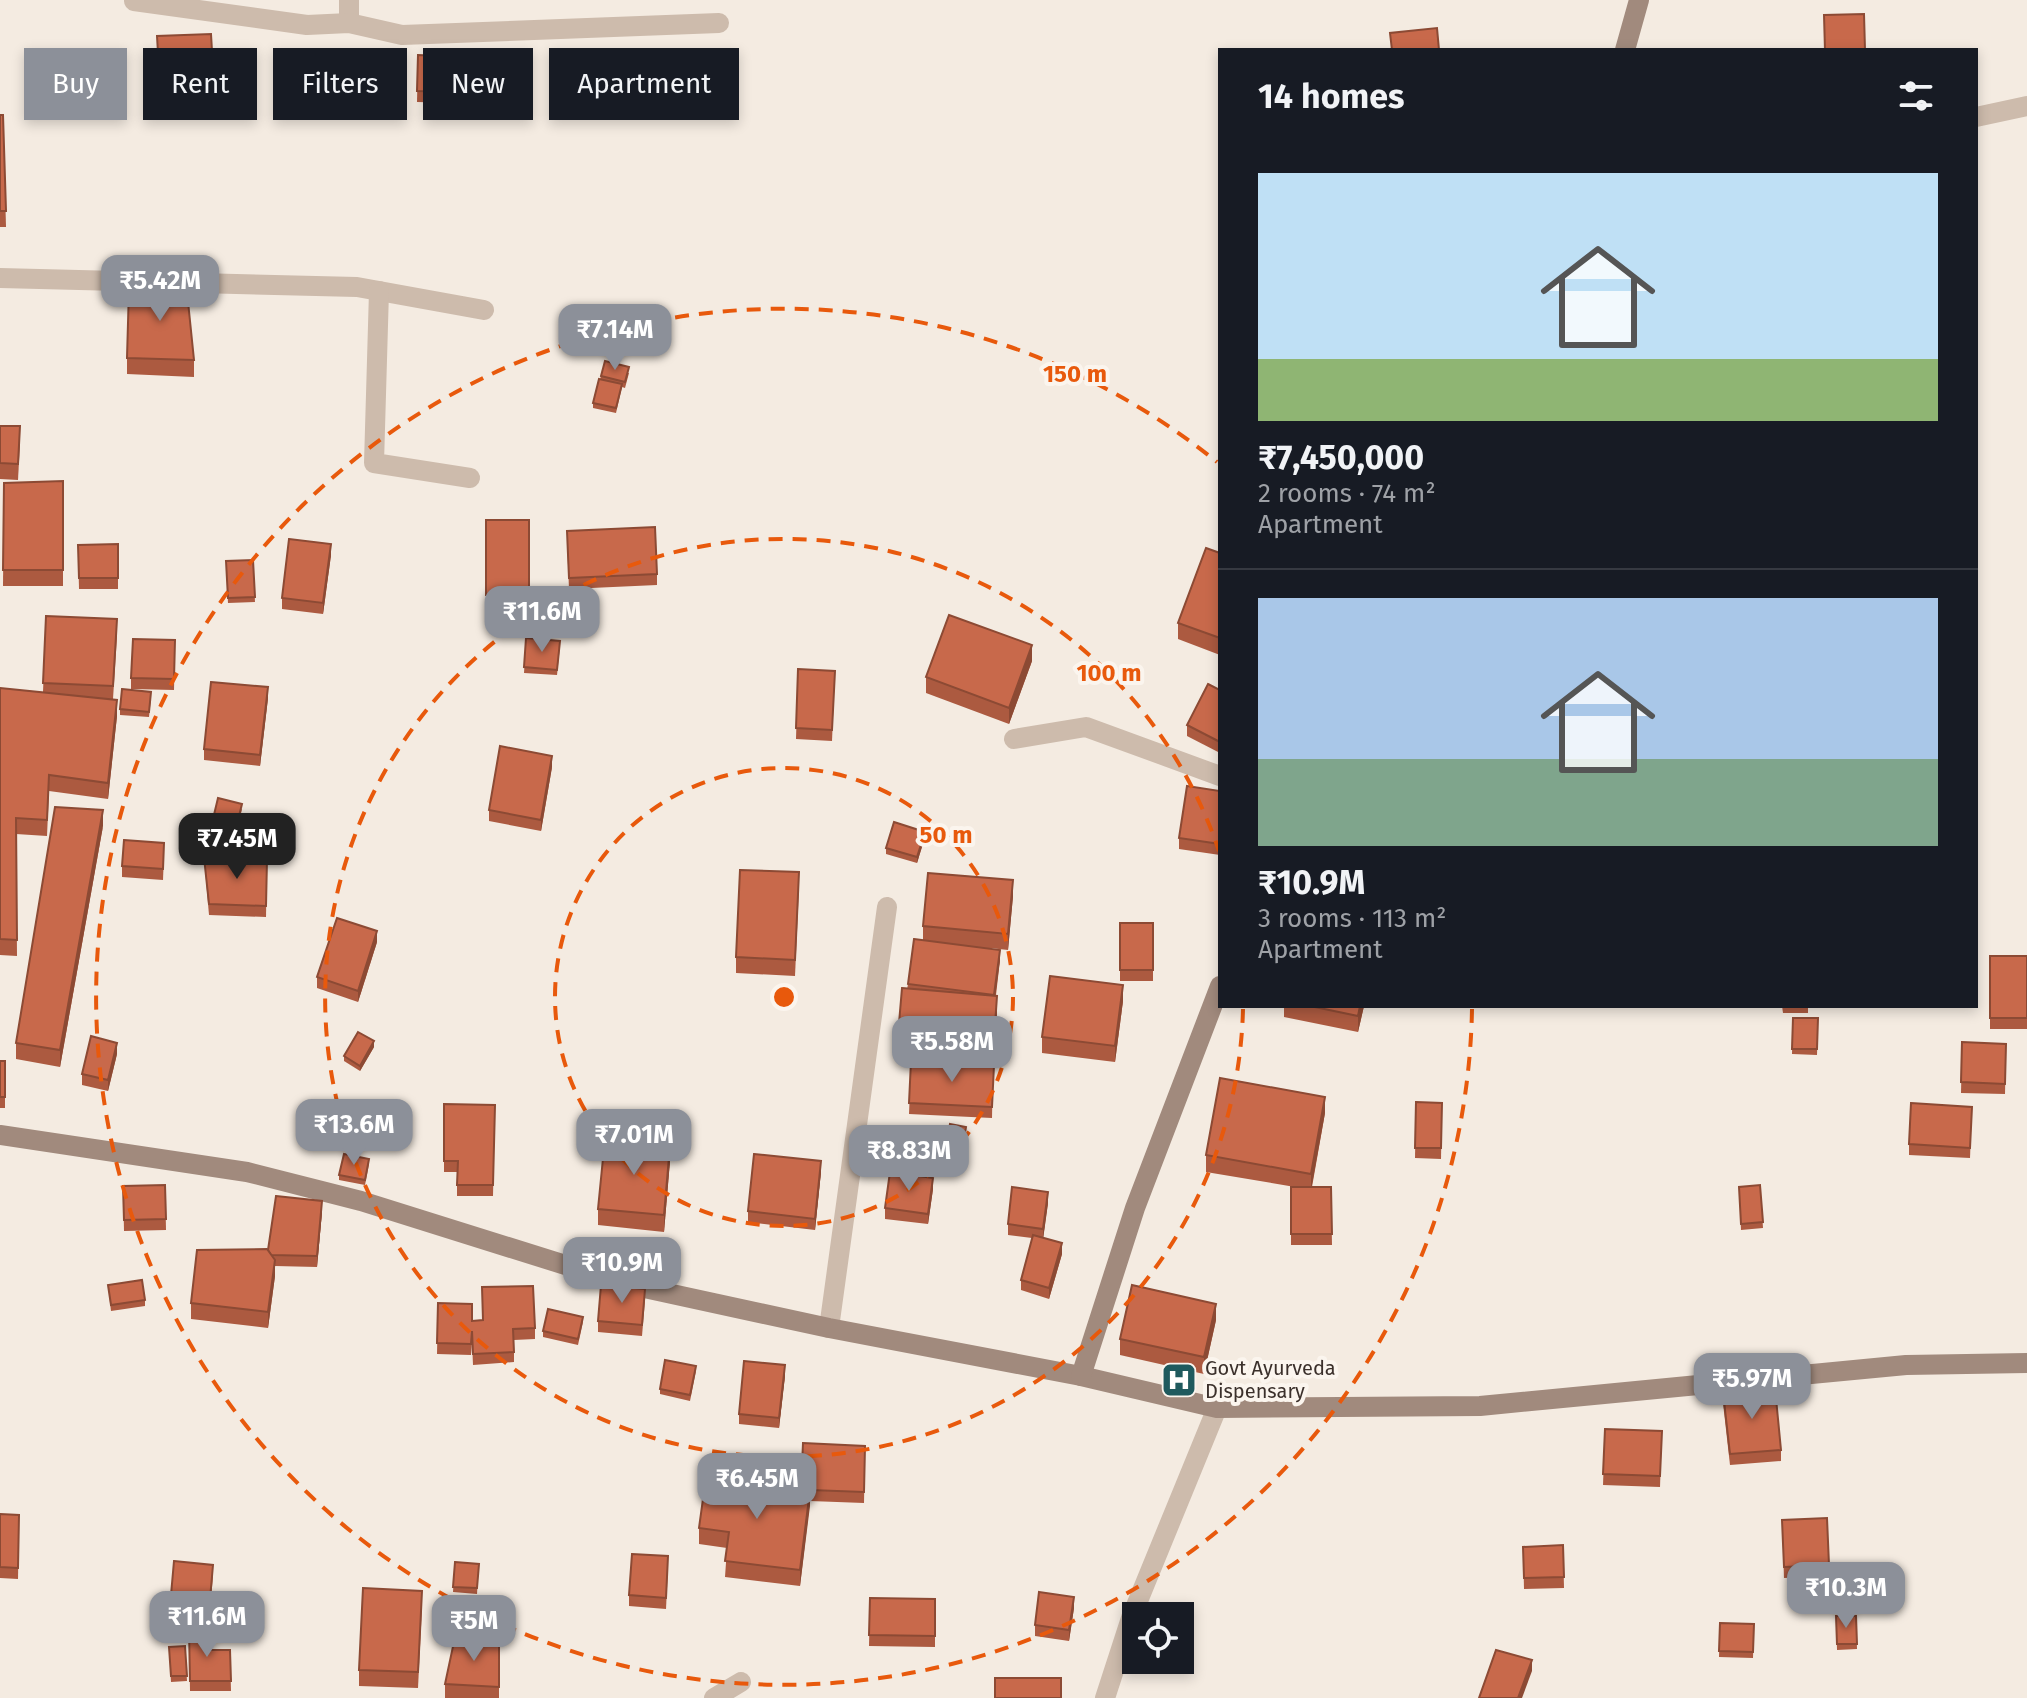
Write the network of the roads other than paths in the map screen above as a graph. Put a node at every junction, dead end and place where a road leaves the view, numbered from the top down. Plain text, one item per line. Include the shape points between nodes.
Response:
1 (349, 0) edge
2 (1639, 0) edge
3 (134, 1) edge
4 (349, 23) junction
5 (719, 23) dead end
6 (1626, 48) edge
7 (2027, 106) edge
8 (1978, 117) edge
9 (0, 278) edge
10 (379, 291) junction
11 (484, 310) dead end
12 (470, 478) dead end
13 (1014, 739) dead end
14 (1218, 775) edge
15 (887, 907) dead end
16 (1218, 991) edge
17 (0, 1135) edge
18 (829, 1328) junction
19 (2027, 1363) edge
20 (1081, 1376) junction
21 (1217, 1408) junction
22 (741, 1682) dead end
23 (714, 1698) edge
24 (1105, 1698) edge

1 - 4 street
2 - 6 street
3 - 4 street via 307,25
4 - 5 street via 402,35
7 - 8 street
9 - 10 street
10 - 11 street
10 - 12 street via 374,463
13 - 14 street via 1086,727
15 - 18 street
16 - 20 street via 1135,1208
17 - 18 street via 247,1172 361,1201 626,1284
18 - 20 street
19 - 21 street via 1906,1365 1480,1406
20 - 21 street
21 - 24 street via 1131,1618
22 - 23 street

